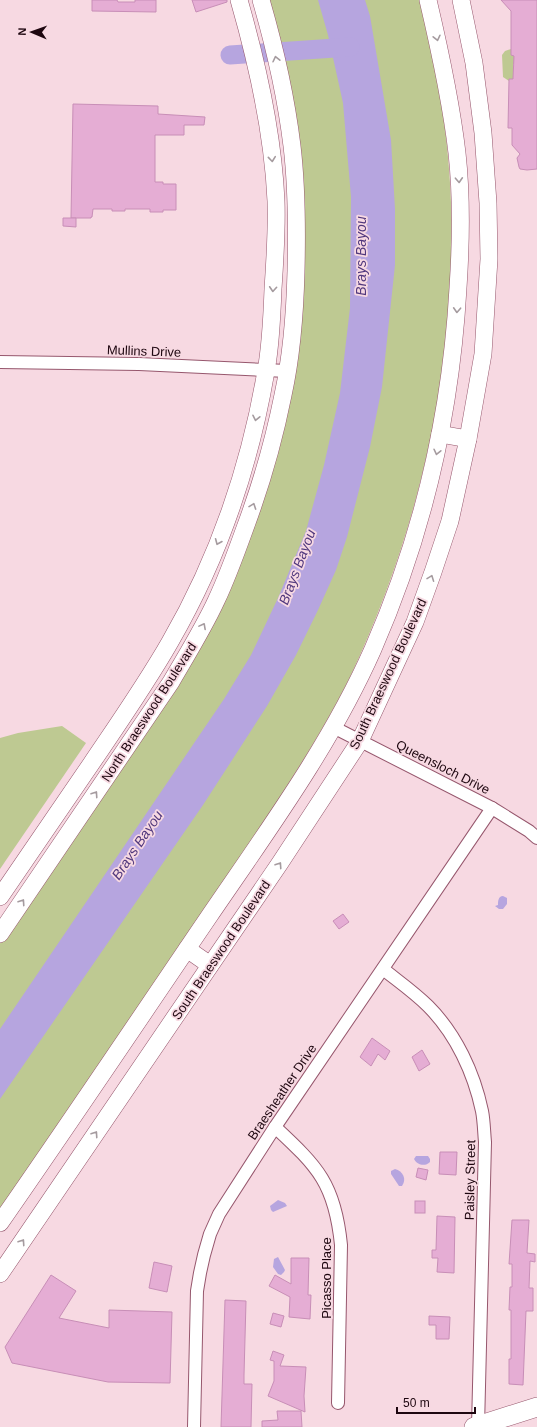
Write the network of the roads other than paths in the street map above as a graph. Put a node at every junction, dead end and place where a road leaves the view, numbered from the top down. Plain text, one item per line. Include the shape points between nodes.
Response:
1 (239, 0) edge
2 (261, 0) edge
3 (428, 0) edge
4 (461, 0) edge
5 (289, 127) junction
6 (269, 130) junction
7 (484, 153) junction
8 (457, 155) junction
9 (275, 244) junction
10 (297, 244) junction
11 (0, 362) edge
12 (266, 370) junction
13 (287, 371) junction
14 (440, 434) junction
15 (468, 438) junction
16 (333, 726) junction
17 (112, 734) junction
18 (360, 741) junction
19 (129, 746) junction
20 (492, 808) junction
21 (537, 838) edge
22 (0, 898) edge
23 (0, 934) edge
24 (187, 949) junction
25 (210, 965) junction
26 (383, 969) junction
27 (275, 1127) junction
28 (41, 1164) junction
29 (64, 1180) junction
30 (0, 1223) edge
31 (0, 1274) edge
32 (338, 1403) dead end
33 (537, 1407) edge
34 (194, 1427) edge
35 (477, 1427) edge

1 - 6 main road, North Braeswood Boulevard via 263,93
5 -> 2 main road, North Braeswood Boulevard via 283,89
3 -> 8 main road, South Braeswood Boulevard via 449,96
4 - 7 main road, South Braeswood Boulevard via 474,63
5 - 6 main road
5 - 10 main road, North Braeswood Boulevard via 296,190
6 -> 9 main road, North Braeswood Boulevard via 276,202
7 - 8 main road
7 - 15 main road, South Braeswood Boulevard via 489,259 483,354
8 -> 14 main road, South Braeswood Boulevard via 461,216 456,331
9 - 10 main road
9 -> 12 main road, North Braeswood Boulevard
10 - 13 main road, North Braeswood Boulevard via 295,301
11 - 12 street, Mullins Drive via 139,364
12 - 13 street, Mullins Drive
12 -> 17 main road, North Braeswood Boulevard via 254,431 221,535 199,587 171,641
19 -> 13 main road, North Braeswood Boulevard via 195,641 232,565 271,447
14 - 15 main road
14 -> 16 main road, South Braeswood Boulevard via 431,478 400,580 373,650
18 -> 15 main road, South Braeswood Boulevard via 415,622 433,572 450,520
16 - 18 street, Queensloch Drive
16 - 24 main road, South Braeswood Boulevard via 318,754
17 - 19 main road
17 - 22 main road, North Braeswood Boulevard
18 - 20 street, Queensloch Drive
25 -> 18 main road, South Braeswood Boulevard
23 -> 19 main road, North Braeswood Boulevard
20 - 21 street, Queensloch Drive
20 - 26 street, Braesheather Drive
24 - 25 main road
24 - 28 main road, South Braeswood Boulevard
29 -> 25 main road, South Braeswood Boulevard
26 - 27 street, Braesheather Drive
26 - 35 street, Paisley Street via 424,1002 457,1044 468,1067 483,1113 485,1142
27 - 32 street, Picasso Place via 306,1156 321,1175 334,1202 341,1245
27 - 34 street, Braesheather Drive via 219,1214 204,1255 197,1291
28 - 29 main road
28 - 30 main road, South Braeswood Boulevard
31 -> 29 main road, South Braeswood Boulevard
33 - 35 main road

